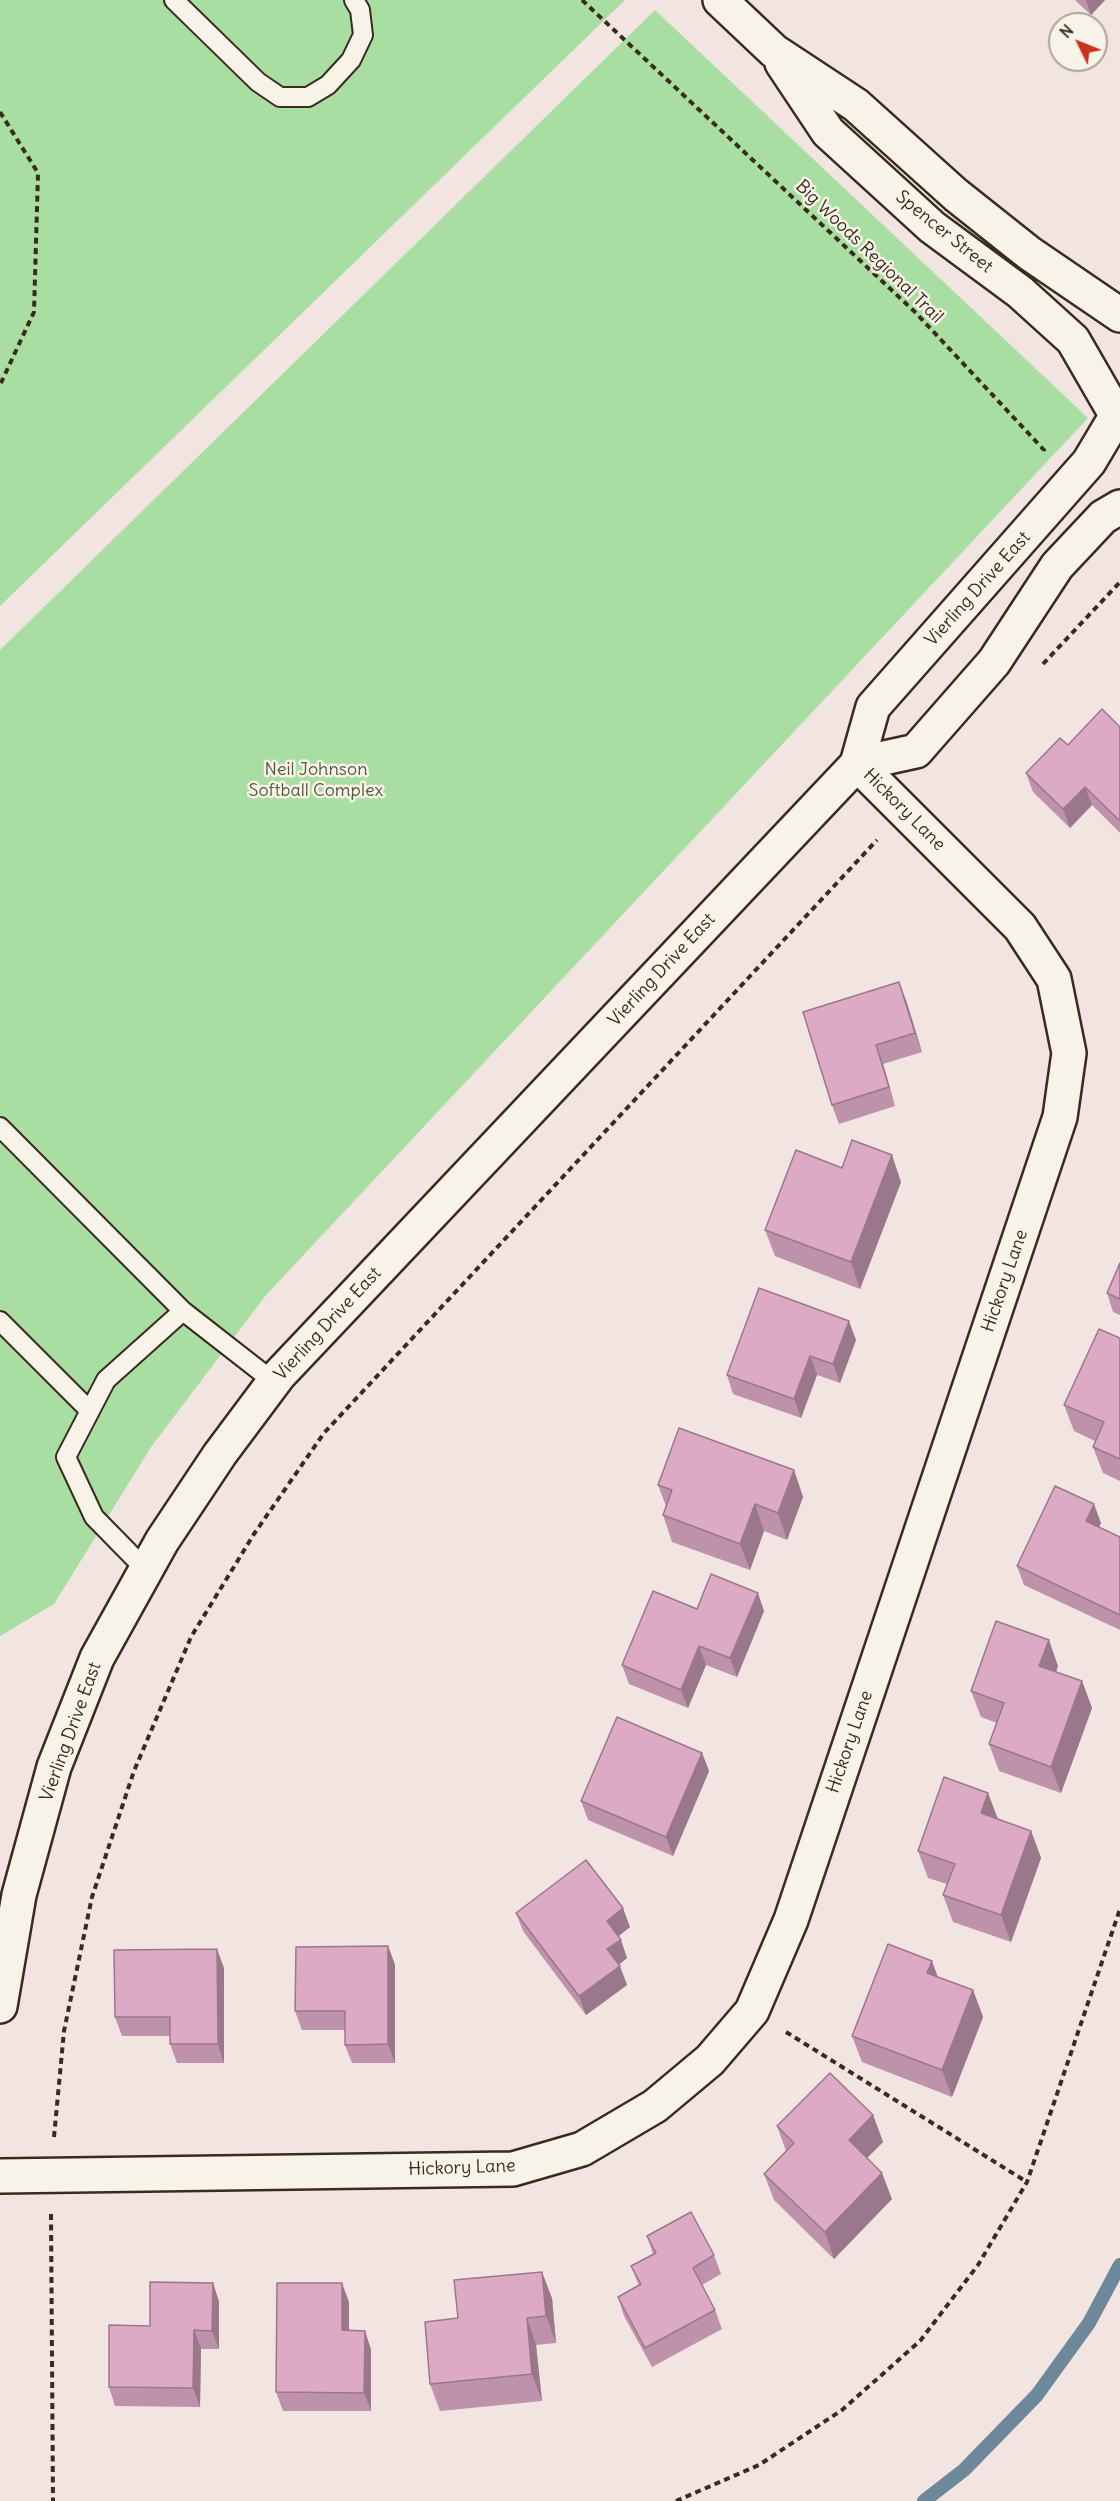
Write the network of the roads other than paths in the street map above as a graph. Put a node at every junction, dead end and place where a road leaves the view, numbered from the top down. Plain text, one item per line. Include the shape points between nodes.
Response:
1 (174, 0) edge
2 (354, 0) edge
3 (720, 0) edge
4 (774, 51) junction
5 (1120, 315) edge
6 (1117, 418) edge
7 (1120, 507) edge
8 (857, 764) junction
9 (0, 1127) edge
10 (183, 1311) junction
11 (0, 1321) edge
12 (274, 1382) junction
13 (90, 1411) junction
14 (146, 1570) junction
15 (0, 2006) edge
16 (0, 2176) edge

1 - 2 lane via 258,82 280,97 308,97 328,85 351,60 363,35 360,10
3 - 4 street, Spencer Street
4 - 5 street, Spencer Street via 856,105 956,195 1029,253
4 - 6 street, Spencer Street via 828,132 932,227 1020,292 1073,340
6 - 8 street, Vierling Drive East via 1089,462 873,707
7 - 8 street via 1103,517 1057,566 994,662 916,751
8 - 12 street, Vierling Drive East
8 - 16 street, Hickory Lane via 1020,927 1054,980 1069,1053 1060,1116 791,1920 752,2011 710,2060 654,2106 582,2149 513,2169
9 - 10 lane
10 - 12 lane
10 - 13 lane via 106,1380
11 - 13 lane
12 - 14 street, Vierling Drive East via 220,1454
13 - 14 lane via 66,1456 94,1517
14 - 15 street, Vierling Drive East via 98,1658 54,1767 19,1895

